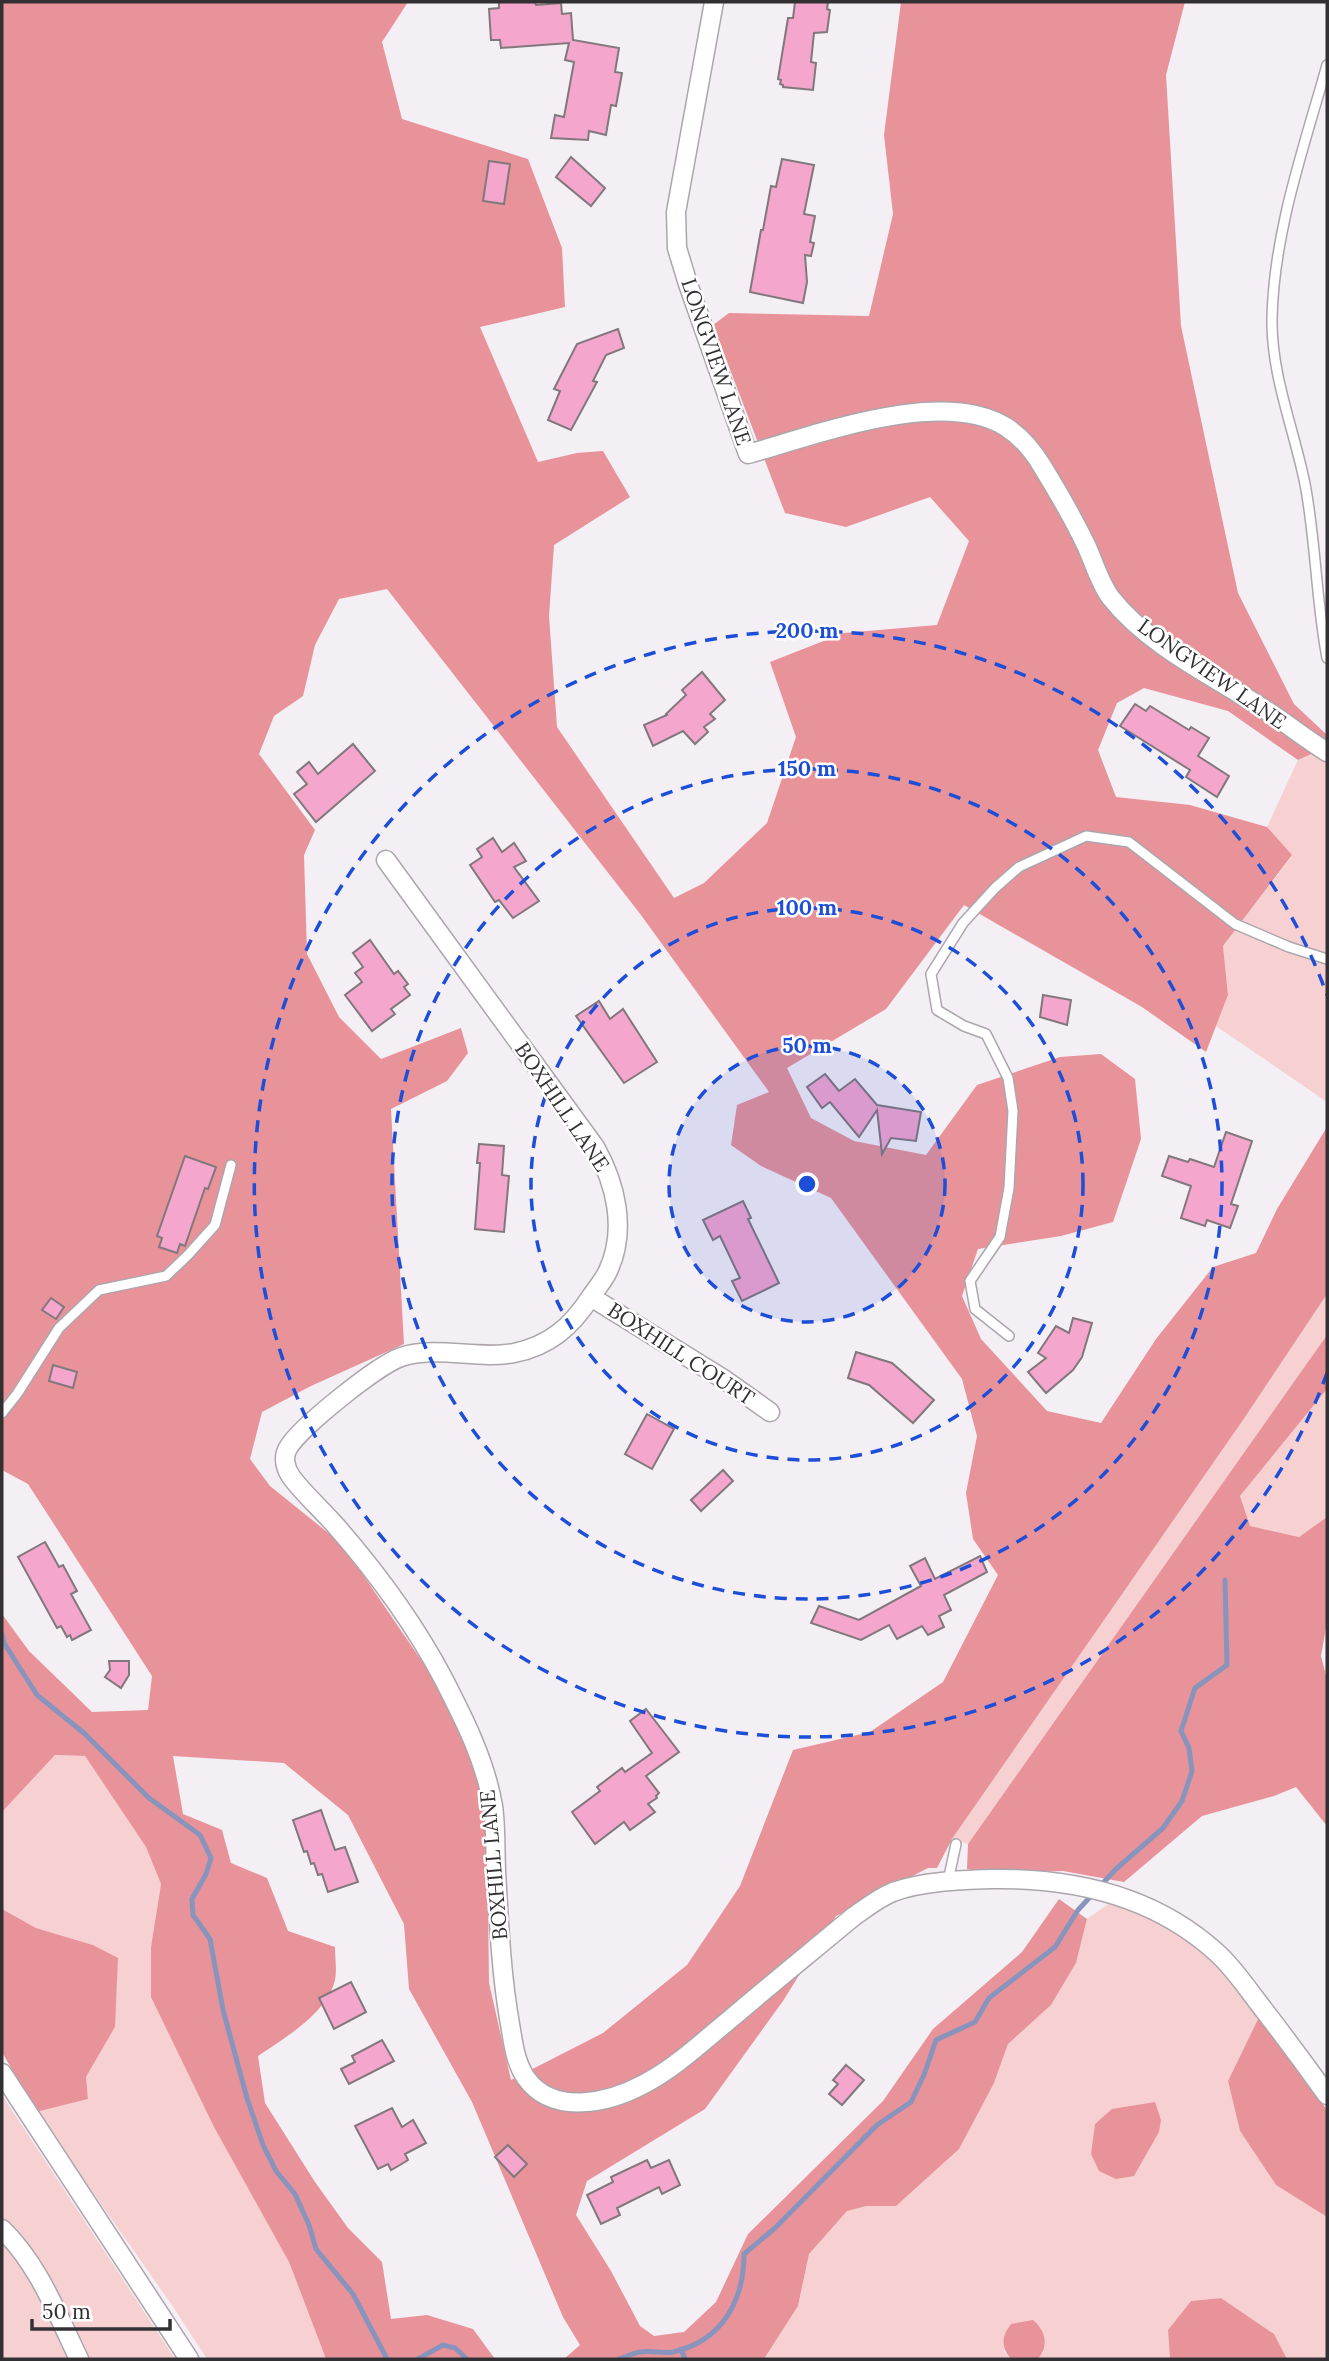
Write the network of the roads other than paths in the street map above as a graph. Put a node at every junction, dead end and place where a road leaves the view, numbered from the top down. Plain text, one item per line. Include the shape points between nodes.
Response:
1 (714, 2) edge
2 (1327, 65) edge
3 (1327, 658) edge
4 (1327, 752) edge
5 (386, 860) dead end
6 (1327, 958) edge
7 (230, 1165) dead end
8 (591, 1297) junction
9 (1009, 1336) dead end
10 (770, 1412) dead end
11 (2, 1413) edge
12 (956, 1844) dead end
13 (948, 1883) junction
14 (2, 2073) edge
15 (1327, 2095) edge
16 (2, 2229) edge
17 (79, 2359) edge
18 (189, 2359) edge

1 - 4 street, LONGVIEW LANE via 676,212 676,236 688,284 748,454 901,414 957,412 1004,426 1040,463 1070,512 1110,597 1143,630
2 - 3 lane via 1287,204 1272,319 1275,365 1312,527
5 - 8 street, BOXHILL LANE via 606,1166 615,1195 617,1234 608,1271
6 - 9 lane via 1235,924 1129,842 1086,836 1019,867 963,923 931,974 936,1010 986,1034 1008,1078 1013,1111 1009,1188 1000,1237 970,1281 975,1309
7 - 11 lane via 215,1225 188,1255 166,1276 99,1290 59,1328
8 - 10 street, BOXHILL COURT
8 - 13 street, BOXHILL LANE via 557,1336 533,1347 512,1353 413,1354 384,1365 319,1415 285,1457 290,1476 337,1526 414,1628 465,1722 484,1769 493,1809 507,2008 515,2055 527,2080 562,2102 597,2101 629,2092 680,2060 879,1899 918,1886
12 - 13 lane
13 - 15 street, BOXHILL LANE via 1016,1879 1084,1886 1157,1910 1216,1952 1235,1972
14 - 18 street
16 - 17 street via 33,2264

